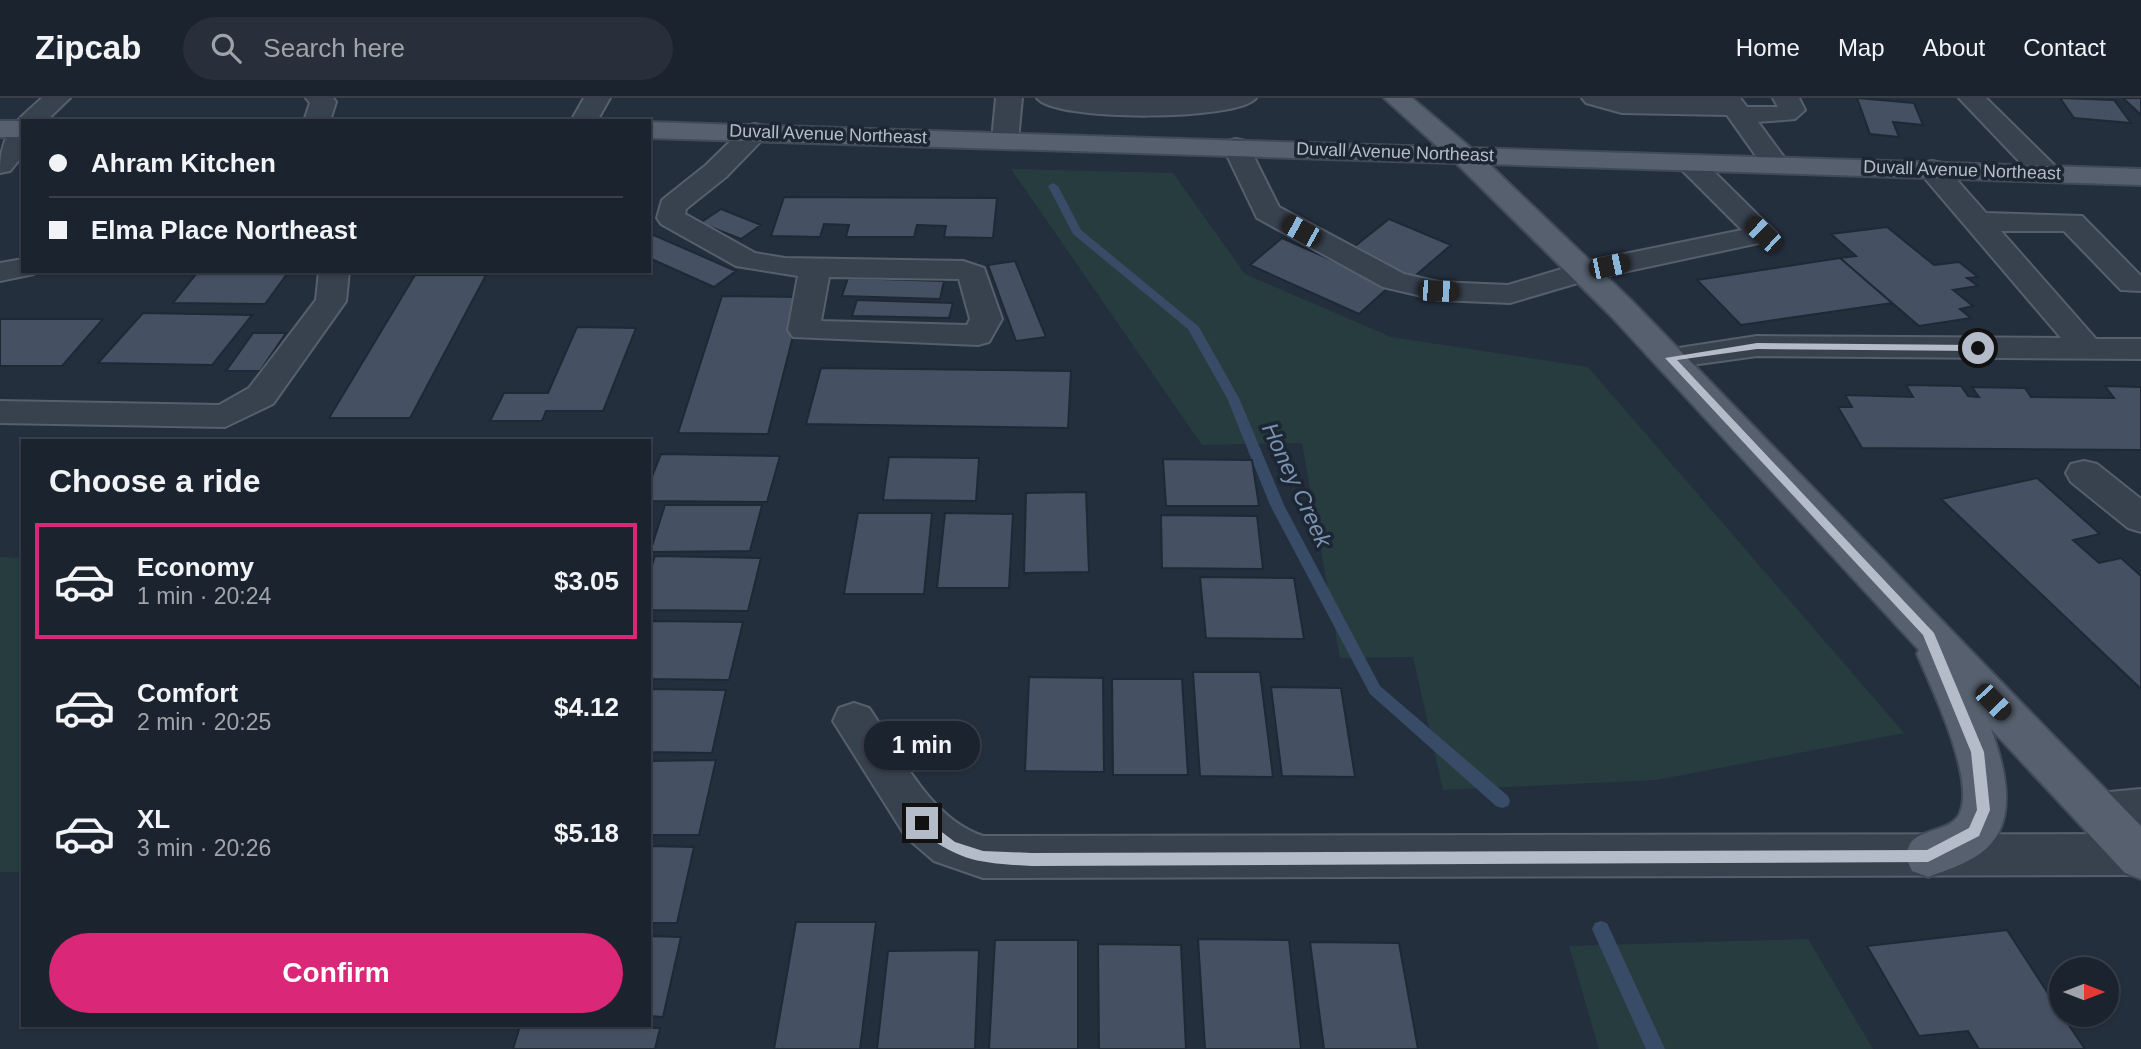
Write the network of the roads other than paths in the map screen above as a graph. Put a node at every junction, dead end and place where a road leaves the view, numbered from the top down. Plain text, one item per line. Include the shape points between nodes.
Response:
1 (57, 98) edge
2 (319, 98) edge
3 (597, 98) edge
4 (1009, 98) edge
5 (1050, 98) edge
6 (1243, 98) edge
7 (1397, 98) edge
8 (1595, 98) edge
9 (1786, 98) edge
10 (1972, 98) edge
11 (1734, 107) edge
12 (33, 119) edge
13 (318, 119) edge
14 (585, 119) edge
15 (21, 128) edge
16 (0, 129) edge
17 (651, 130) edge
18 (21, 132) edge
19 (755, 132) junction
20 (1005, 140) junction
21 (1236, 147) junction
22 (1463, 153) junction
23 (1688, 161) junction
24 (1776, 164) junction
25 (0, 165) edge
26 (1932, 169) junction
27 (2046, 173) junction
28 (2141, 177) edge
29 (660, 210) edge
30 (1978, 222) junction
31 (21, 268) edge
32 (815, 268) junction
33 (1585, 271) junction
34 (0, 272) edge
35 (334, 273) edge
36 (2132, 284) dead end
37 (2088, 348) junction
38 (2141, 349) edge
39 (1670, 358) junction
40 (0, 412) edge
41 (2084, 473) dead end
42 (2141, 519) edge
43 (1928, 633) junction
44 (854, 721) dead end
45 (2120, 811) edge
46 (1928, 856) junction
47 (2139, 857) edge

1 - 12 street
2 - 13 street via 323,102
3 - 14 street
4 - 20 street
5 - 6 street via 1072,106 1209,106
7 - 22 main road
8 - 11 street via 1622,105
9 - 11 street via 1792,110 1786,114
10 - 27 street
11 - 24 street
15 - 16 main road
17 - 19 main road, Duvall Avenue Northeast
18 - 25 street
19 - 20 main road, Duvall Avenue Northeast
19 - 29 street via 716,171
20 - 21 main road, Duvall Avenue Northeast
21 - 22 main road, Duvall Avenue Northeast
21 - 33 street via 1267,212 1394,281 1438,291 1510,294
22 - 23 main road, Duvall Avenue Northeast
22 - 33 main road
23 - 24 main road, Duvall Avenue Northeast
23 - 33 street via 1763,234
24 - 26 main road, Duvall Avenue Northeast
26 - 27 main road, Duvall Avenue Northeast
26 - 30 street
27 - 28 main road, Duvall Avenue Northeast
29 - 32 street via 746,260
30 - 36 street via 2072,222
30 - 37 street
31 - 34 street
32 - 32 street via 963,270 972,274 986,319 978,335 804,330
33 - 39 main road
35 - 40 street via 331,301 261,396 225,416
37 - 38 street
37 - 39 street via 1757,346
39 - 43 main road
41 - 42 street
43 - 45 main road
43 - 46 main road via 1978,752 1984,810 1974,832
44 - 46 street via 922,823 950,846 983,857
45 - 47 main road
46 - 47 street

